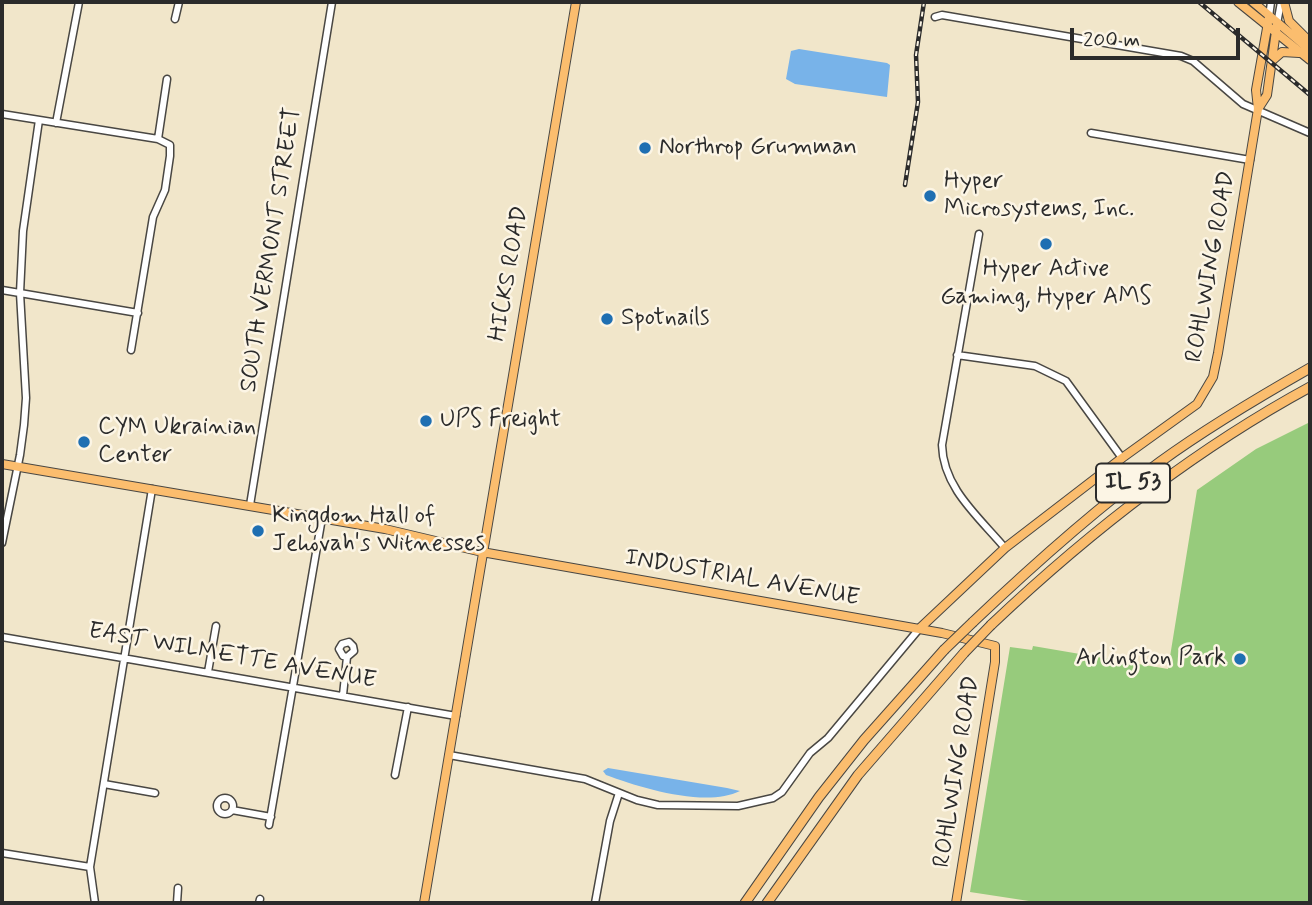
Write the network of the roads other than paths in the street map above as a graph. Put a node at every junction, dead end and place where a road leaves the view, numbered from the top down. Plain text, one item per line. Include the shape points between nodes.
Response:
1 (79, 2) edge
2 (179, 2) edge
3 (332, 2) edge
4 (576, 2) edge
5 (1238, 2) edge
6 (1253, 2) edge
7 (1271, 2) edge
8 (1282, 2) edge
9 (935, 16) dead end
10 (175, 19) dead end
11 (1268, 21) junction
12 (1277, 28) junction
13 (1310, 43) edge
14 (1310, 50) edge
15 (1274, 60) junction
16 (1310, 60) edge
17 (167, 79) dead end
18 (1258, 109) junction
19 (2, 114) edge
20 (38, 120) junction
21 (56, 123) junction
22 (1091, 133) dead end
23 (1310, 133) edge
24 (158, 139) junction
25 (1250, 160) junction
26 (979, 234) dead end
27 (2, 290) edge
28 (20, 293) junction
29 (138, 313) junction
30 (131, 351) dead end
31 (957, 355) junction
32 (1310, 368) edge
33 (1310, 387) edge
34 (1122, 457) junction
35 (2, 464) edge
36 (18, 466) junction
37 (152, 489) junction
38 (250, 505) junction
39 (322, 518) junction
40 (2, 543) edge
41 (1005, 548) junction
42 (482, 552) junction
43 (216, 626) dead end
44 (919, 629) junction
45 (2, 637) edge
46 (995, 646) joint
47 (347, 657) dead end
48 (125, 658) junction
49 (208, 672) junction
50 (293, 687) junction
51 (343, 695) junction
52 (408, 707) junction
53 (456, 716) junction
54 (449, 755) junction
55 (395, 775) dead end
56 (104, 784) junction
57 (155, 793) dead end
58 (619, 793) junction
59 (232, 810) dead end
60 (271, 817) junction
61 (270, 825) dead end
62 (2, 853) edge
63 (90, 867) junction
64 (780, 882) junction
65 (178, 888) dead end
66 (95, 903) edge
67 (177, 903) edge
68 (424, 903) edge
69 (595, 903) edge
70 (745, 903) edge
71 (767, 903) edge
72 (773, 903) edge
73 (956, 903) edge

1 - 21 street
2 - 10 street
3 - 38 street, SOUTH VERMONT STREET
4 - 42 main road, HICKS ROAD
5 - 11 main road
6 - 11 main road
7 - 11 street
8 - 12 street
8 - 13 main road via 1289,21
9 - 18 street via 1181,56 1243,104
11 - 12 main road
11 - 18 main road, ROHLWING ROAD via 1256,90
12 - 14 main road
12 - 15 main road, ROHLWING ROAD
12 - 16 main road
15 - 16 main road via 1290,51
15 - 18 main road, ROHLWING ROAD via 1267,95
17 - 24 street
18 - 23 street
18 - 25 main road, ROHLWING ROAD
19 - 20 street
20 - 21 street
20 - 28 street via 23,230
21 - 24 street
22 - 25 street
24 - 29 street via 170,145 170,156 153,217
25 - 34 main road, ROHLWING ROAD via 1213,377 1197,404
26 - 31 street
27 - 28 street
28 - 29 street
28 - 36 street via 26,398
29 - 30 street
31 - 34 street via 1035,366 1062,379
31 - 41 street via 942,444 945,471
32 - 70 highway, IL 53, bridge via 1141,476 972,622 864,740
33 - 64 highway, IL 53, bridge via 1167,478 991,625 877,750
34 - 41 main road, ROHLWING ROAD
35 - 36 main road, INDUSTRIAL AVENUE
36 - 37 main road, INDUSTRIAL AVENUE
36 - 40 street
37 - 38 main road, INDUSTRIAL AVENUE
37 - 48 street
38 - 39 main road, INDUSTRIAL AVENUE
39 - 42 main road, INDUSTRIAL AVENUE
39 - 50 street
41 - 44 main road, ROHLWING ROAD
42 - 44 main road, INDUSTRIAL AVENUE
42 - 53 main road, HICKS ROAD
43 - 49 street
44 - 46 main road, INDUSTRIAL AVENUE
44 - 58 street via 774,798 738,806 680,807
45 - 48 street, EAST WILMETTE AVENUE
46 - 73 main road, ROHLWING ROAD
47 - 51 street
48 - 49 street, EAST WILMETTE AVENUE
48 - 56 street
49 - 50 street, EAST WILMETTE AVENUE
50 - 51 street, EAST WILMETTE AVENUE
50 - 60 street
51 - 52 street, EAST WILMETTE AVENUE
52 - 53 street, EAST WILMETTE AVENUE
52 - 55 street
53 - 54 main road
54 - 58 street via 585,779
54 - 68 main road
56 - 57 street
56 - 63 street
58 - 69 street
59 - 60 street
60 - 61 street
62 - 63 street
63 - 66 street
64 - 71 highway, IL 53
64 - 72 highway
65 - 67 street

